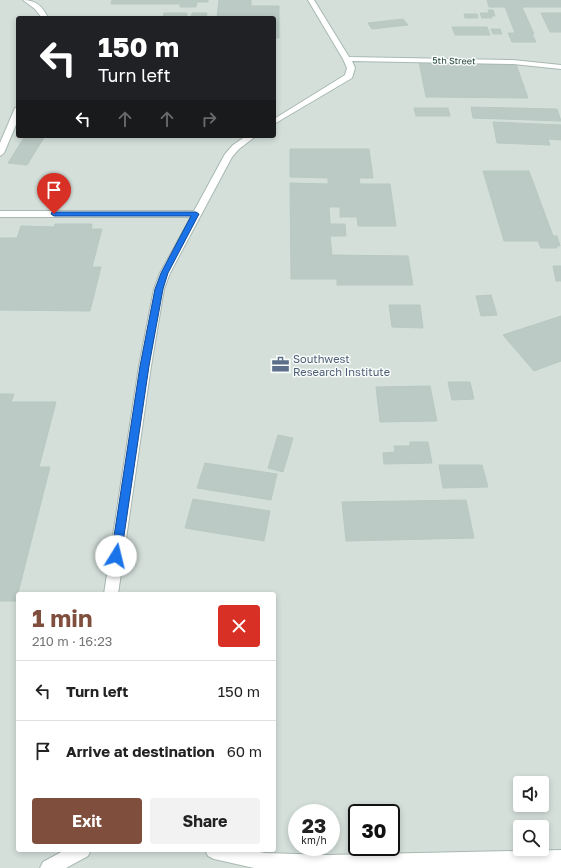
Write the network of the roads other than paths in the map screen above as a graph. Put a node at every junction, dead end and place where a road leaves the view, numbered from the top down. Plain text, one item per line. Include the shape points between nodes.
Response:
1 (26, 0) edge
2 (311, 0) edge
3 (44, 16) edge
4 (347, 59) junction
5 (561, 67) edge
6 (16, 115) edge
7 (276, 121) edge
8 (249, 138) edge
9 (0, 153) edge
10 (0, 214) edge
11 (196, 214) junction
12 (111, 592) edge
13 (78, 852) edge
14 (222, 852) edge
15 (561, 858) edge
16 (49, 868) edge

1 - 3 street via 37,5
2 - 4 street
4 - 5 street, 5th Street via 513,62
4 - 7 street via 349,76
6 - 9 street
8 - 11 street via 228,156
10 - 11 street
11 - 12 street via 159,289
13 - 16 street
14 - 15 street via 265,862 327,864

